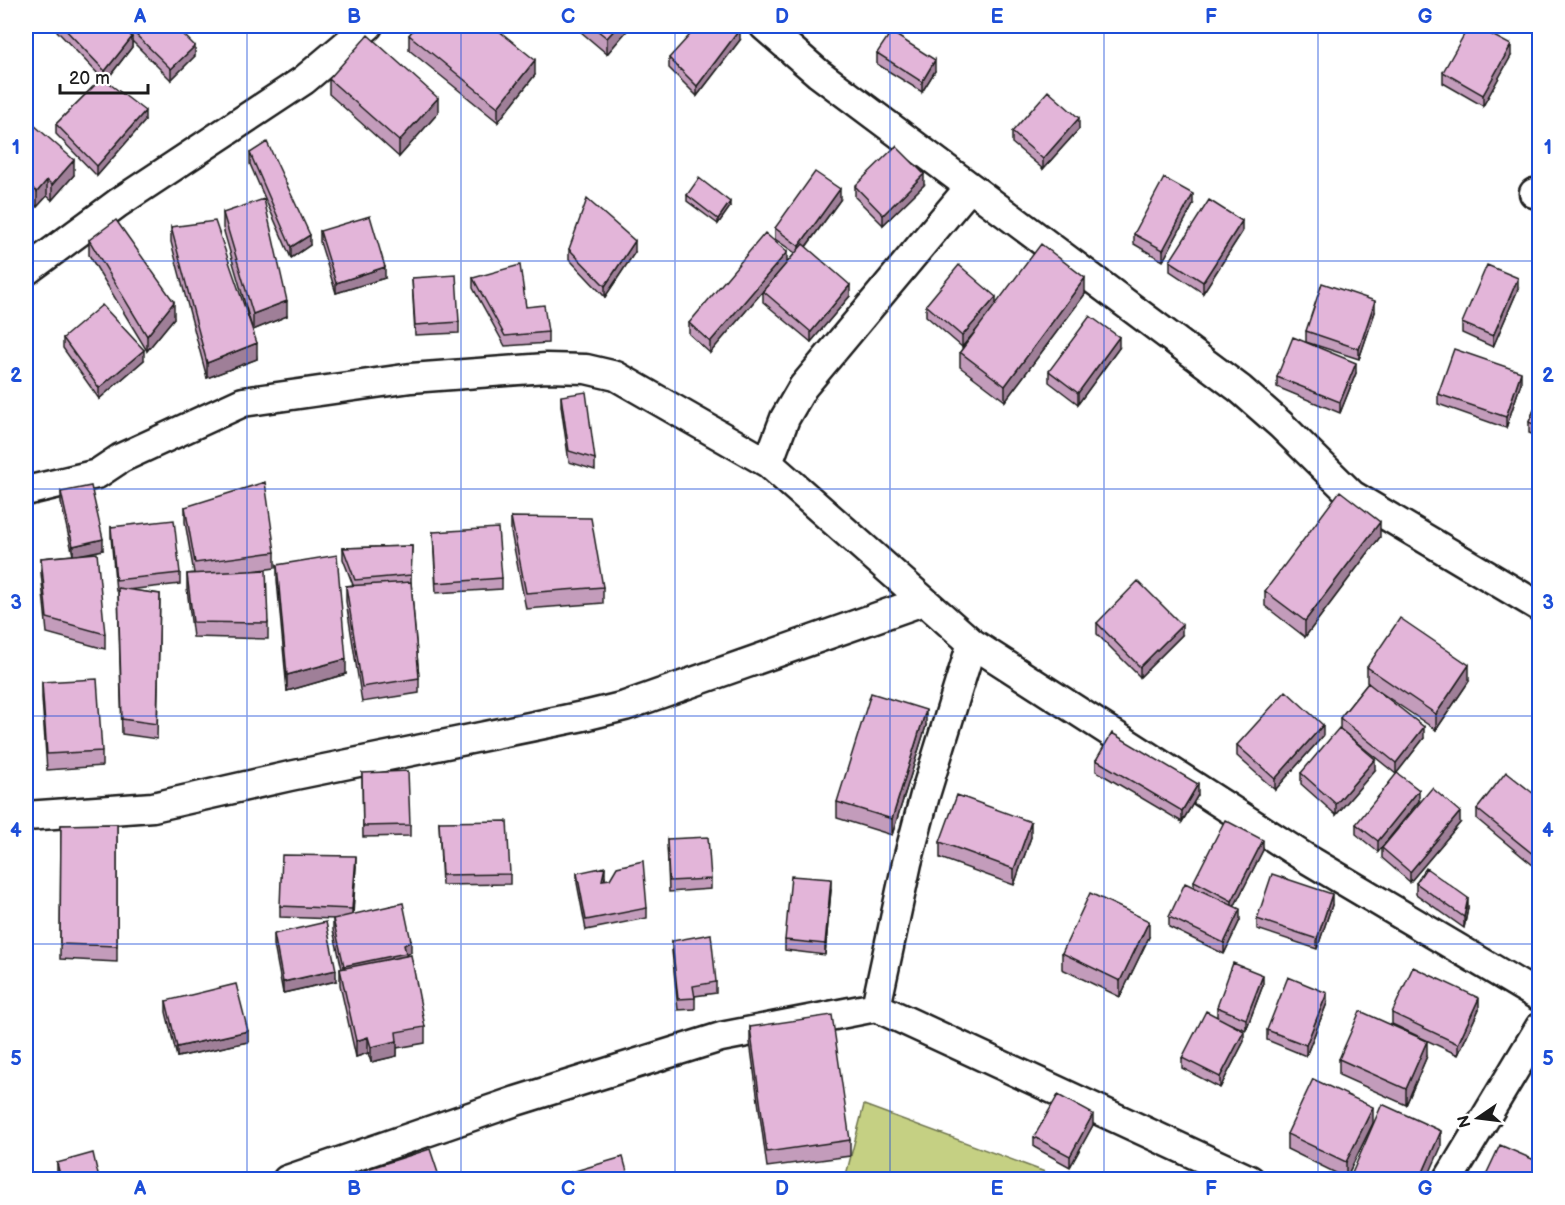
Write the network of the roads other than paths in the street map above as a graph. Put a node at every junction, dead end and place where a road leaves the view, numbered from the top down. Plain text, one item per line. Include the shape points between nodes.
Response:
1 (368, 26) edge
2 (764, 26) edge
3 (969, 188) junction
4 (26, 271) edge
5 (768, 463) junction
6 (26, 491) edge
7 (923, 601) junction
8 (1539, 607) edge
9 (972, 644) junction
10 (26, 816) edge
11 (1539, 997) edge
12 (876, 1006) junction
13 (1539, 1027) edge
14 (287, 1179) edge
15 (1250, 1179) edge
16 (1448, 1179) edge

1 - 4 street via 304,80 118,203
2 - 3 street via 818,74
3 - 5 street via 803,387 785,418
3 - 8 street via 1240,389 1352,495
5 - 6 street via 615,376 586,369 546,368 411,378 243,402 121,458 98,474
5 - 7 street
7 - 9 street
7 - 10 street via 588,716 153,807
9 - 11 street via 1304,857
9 - 12 street via 925,795
12 - 14 street via 722,1037 516,1101
12 - 15 street
13 - 16 street

